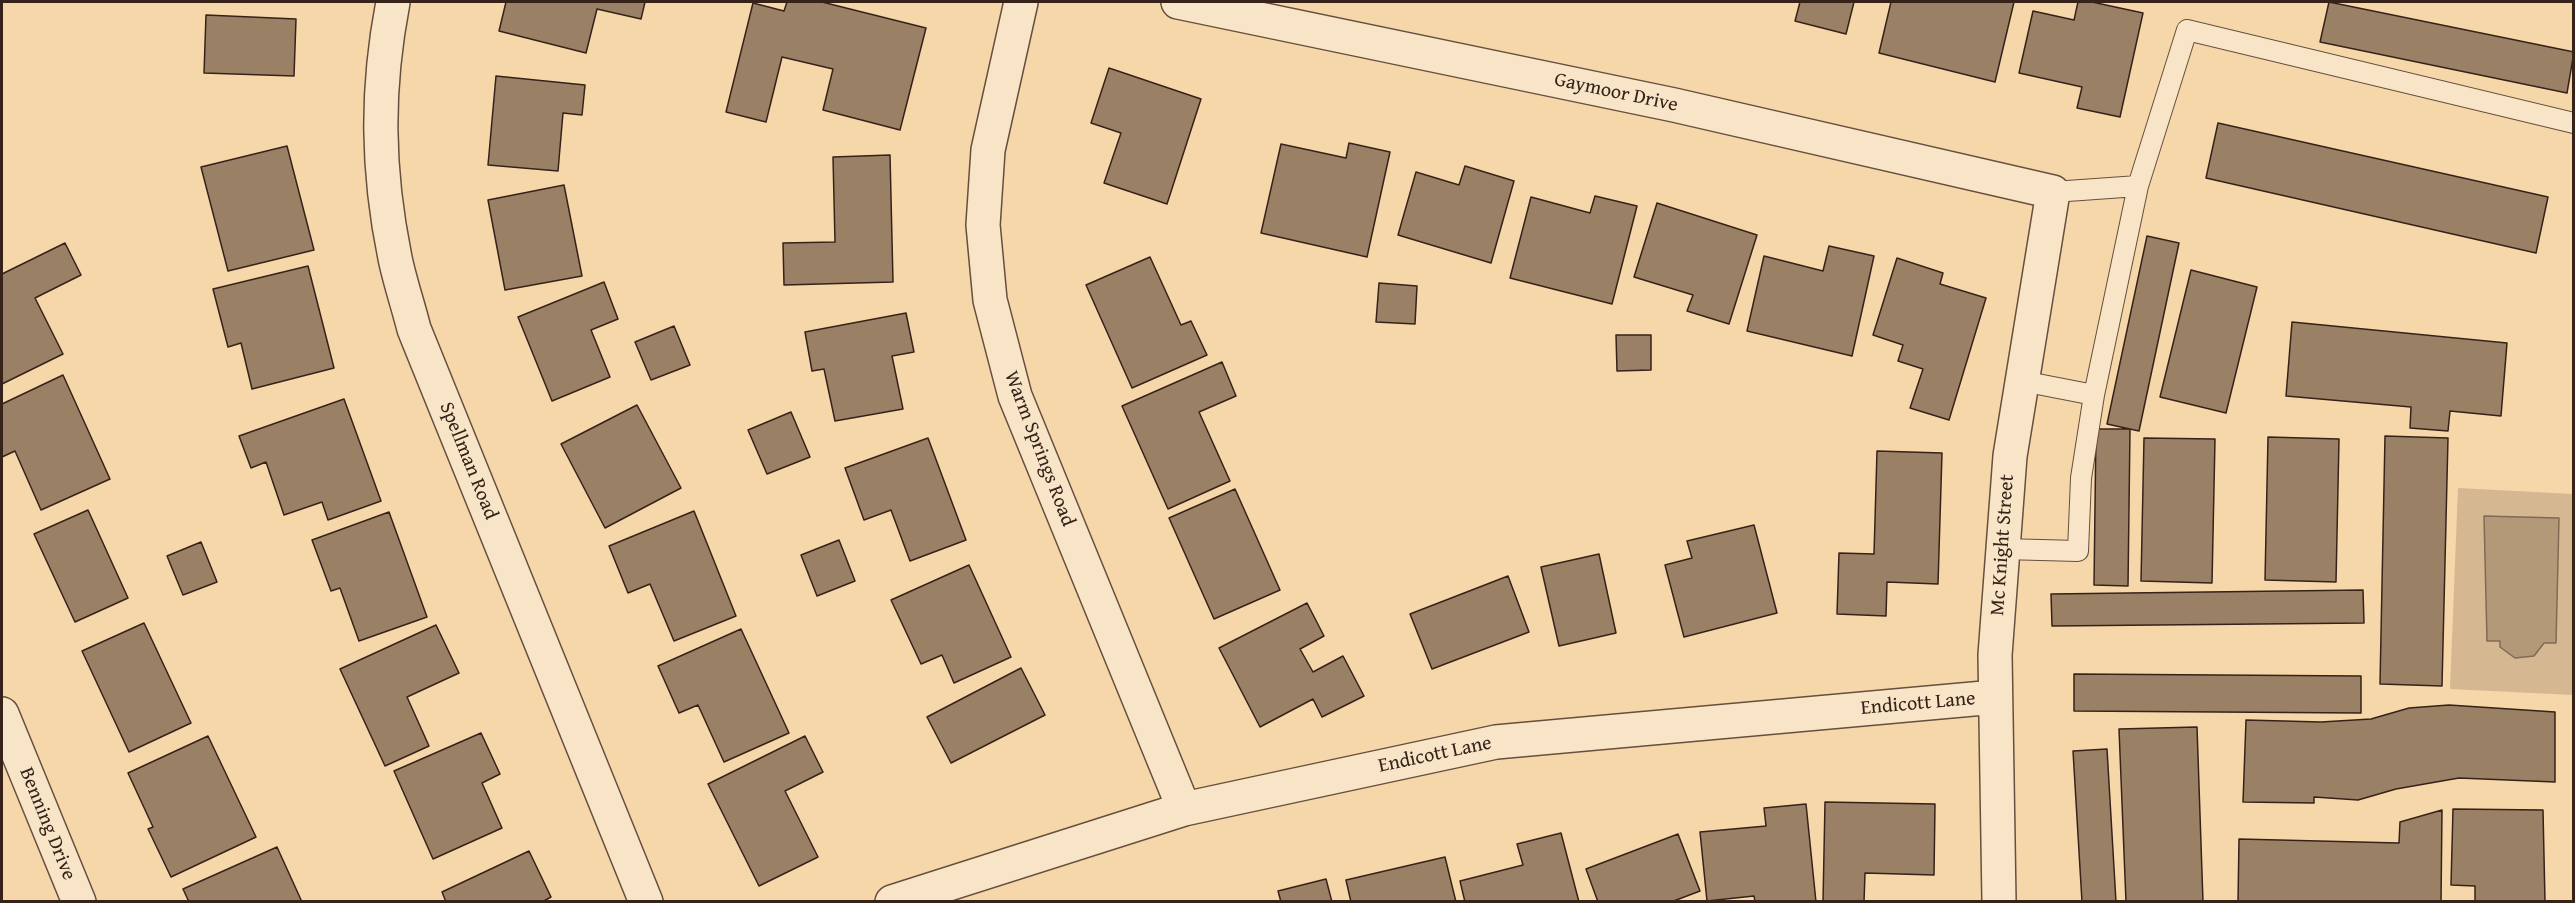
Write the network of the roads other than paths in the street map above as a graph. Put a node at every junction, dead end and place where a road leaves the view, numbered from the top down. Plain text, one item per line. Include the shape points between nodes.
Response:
1 (393, 2) edge
2 (1021, 2) edge
3 (1178, 2) edge
4 (2574, 123) edge
5 (2138, 186) junction
6 (2053, 192) junction
7 (2022, 381) junction
8 (2094, 395) junction
9 (2003, 549) junction
10 (1995, 697) junction
11 (2, 714) edge
12 (1184, 809) junction
13 (79, 902) edge
14 (646, 902) edge
15 (892, 902) edge
16 (1999, 902) edge

1 - 14 street, Spellman Road via 383,52 379,114 383,180 395,259 414,329
2 - 12 street, Warm Springs Road via 988,150 982,225 990,300 1015,396
3 - 6 street, Gaymoor Drive via 1674,105
4 - 5 lane via 2187,30
5 - 6 lane
5 - 8 lane
6 - 7 street, Mc Knight Street
7 - 8 lane
7 - 9 street, Mc Knight Street via 2010,456
8 - 9 lane via 2081,478 2078,551
9 - 10 street, Mc Knight Street
10 - 12 street, Endicott Lane via 1496,742
10 - 16 street, Mc Knight Street
11 - 13 street, Benning Drive
12 - 15 street, Endicott Lane

